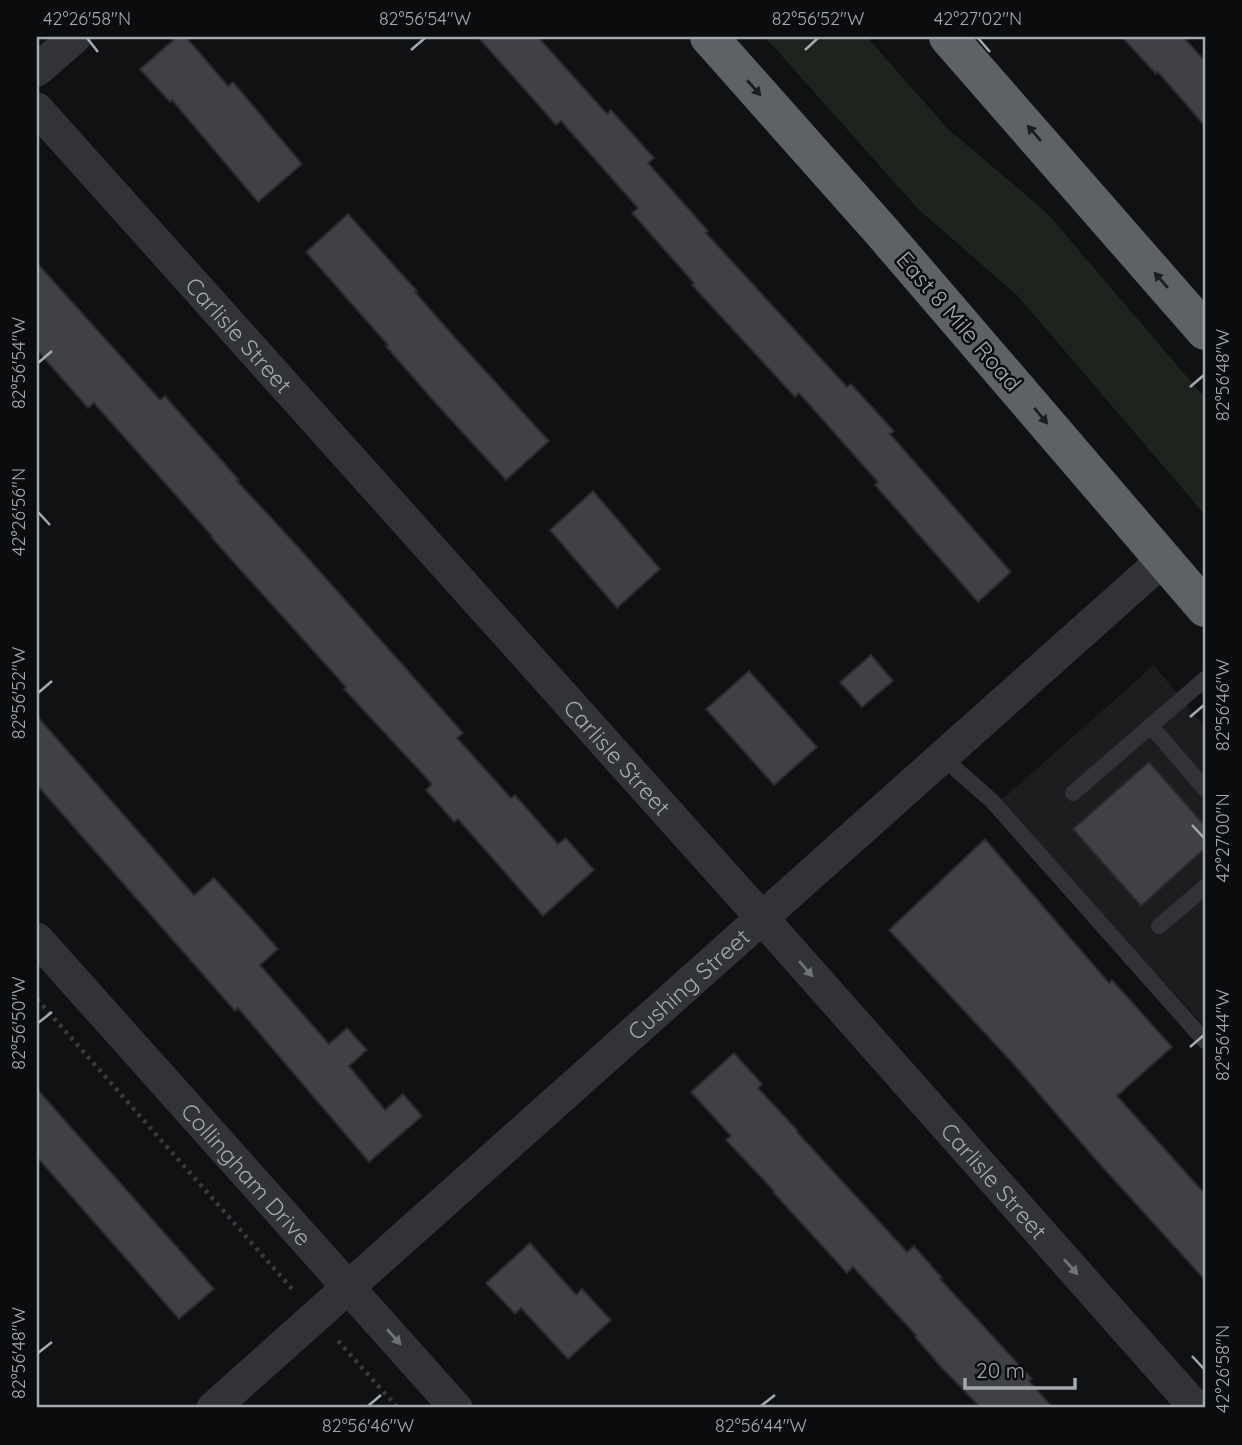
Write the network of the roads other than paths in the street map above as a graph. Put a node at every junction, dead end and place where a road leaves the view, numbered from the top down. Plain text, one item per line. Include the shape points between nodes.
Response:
1 (75, 37) edge
2 (709, 37) edge
3 (948, 37) edge
4 (37, 71) edge
5 (37, 109) edge
6 (1205, 331) edge
7 (1164, 559) junction
8 (1205, 608) edge
9 (1205, 679) edge
10 (1151, 726) junction
11 (941, 756) junction
12 (1205, 789) edge
13 (1073, 793) dead end
14 (1205, 887) edge
15 (761, 917) junction
16 (1159, 926) dead end
17 (37, 939) edge
18 (1205, 1041) edge
19 (348, 1287) junction
20 (213, 1408) edge
21 (456, 1408) edge
22 (1196, 1408) edge

1 - 4 street
2 -> 7 highway, East 8 Mile Road
6 -> 3 highway
5 - 15 street, Carlisle Street
7 - 8 highway, East 8 Mile Road
7 - 11 street, Cushing Street
9 - 10 lane
10 - 12 lane
10 - 13 lane
11 - 15 street, Cushing Street
11 - 18 lane via 992,801
14 - 16 lane
15 - 19 street, Cushing Street
15 -> 22 street, Carlisle Street
17 - 19 street, Collingham Drive
19 - 20 street, Cushing Street
19 -> 21 street, Collingham Drive

